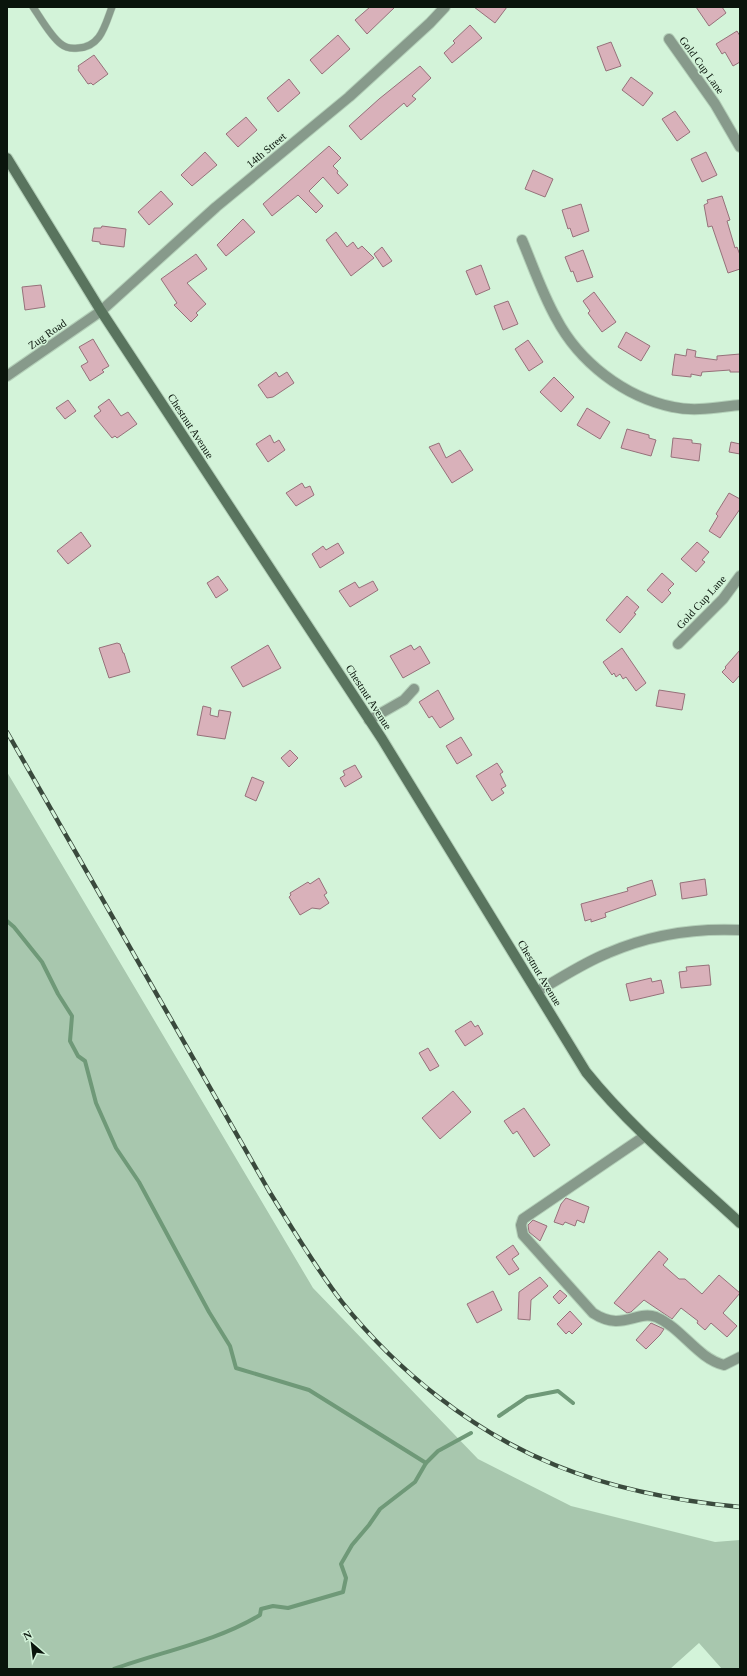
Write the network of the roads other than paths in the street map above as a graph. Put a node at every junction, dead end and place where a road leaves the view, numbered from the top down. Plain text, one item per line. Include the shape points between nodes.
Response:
1 (33, 7) edge
2 (112, 7) edge
3 (445, 7) edge
4 (669, 40) dead end
5 (740, 147) edge
6 (7, 158) edge
7 (522, 240) dead end
8 (101, 311) junction
9 (7, 376) edge
10 (740, 404) edge
11 (740, 576) edge
12 (678, 644) dead end
13 (414, 689) dead end
14 (369, 720) junction
15 (740, 930) edge
16 (538, 991) junction
17 (646, 1136) junction
18 (740, 1223) edge
19 (740, 1357) edge

1 - 2 lane via 60,43 69,49 85,48 96,43
3 - 8 street, 14th Street via 349,97 216,207
4 - 5 street, Gold Cup Lane via 715,104
6 - 8 street, Chestnut Avenue
7 - 10 street via 556,318 572,343 607,377 630,392 674,408 696,409
8 - 9 street, Zug Road
8 - 14 street, Chestnut Avenue
11 - 12 street, Gold Cup Lane via 723,599
13 - 14 street via 404,700
14 - 16 street, Chestnut Avenue
15 - 16 street via 668,934 642,941 597,958
16 - 17 street, Chestnut Avenue via 586,1072
17 - 18 street, Chestnut Avenue
17 - 19 street via 523,1219 523,1235 593,1313 600,1317 618,1321 653,1316 676,1330 714,1362 724,1365

